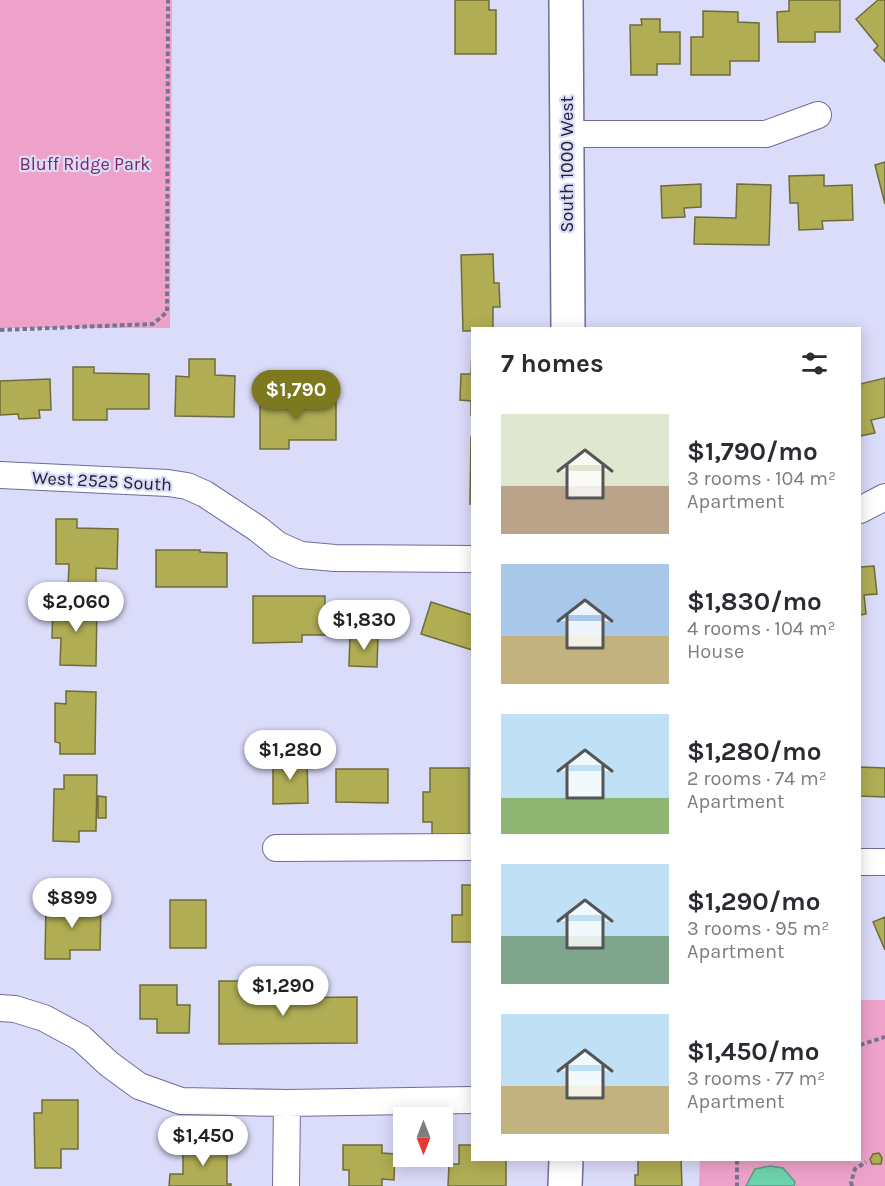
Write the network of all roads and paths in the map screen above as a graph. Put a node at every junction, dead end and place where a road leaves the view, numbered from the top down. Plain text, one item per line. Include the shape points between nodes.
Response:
1 (168, 0) edge
2 (566, 0) edge
3 (818, 115) dead end
4 (567, 134) junction
5 (568, 327) edge
6 (0, 330) edge
7 (0, 475) edge
8 (885, 497) edge
9 (861, 509) edge
10 (471, 559) edge
11 (471, 847) edge
12 (276, 849) dead end
13 (861, 862) edge
14 (885, 862) edge
15 (0, 1008) edge
16 (885, 1037) edge
17 (861, 1045) edge
18 (471, 1100) edge
19 (287, 1103) junction
20 (566, 1161) edge
21 (737, 1161) edge
22 (866, 1162) dead end
23 (286, 1186) edge
24 (565, 1186) edge
25 (737, 1186) edge
26 (852, 1186) edge

1 - 6 path via 167,312 153,324
2 - 4 main road, South 1000 West
3 - 4 street via 766,134
4 - 5 main road, South 1000 West
7 - 10 street, West 2525 South via 187,486 222,504 278,545 301,555
8 - 9 street
11 - 12 street
13 - 14 street
15 - 19 street via 44,1017 81,1038 139,1086 181,1101
16 - 17 path
18 - 19 street
19 - 23 street
20 - 24 main road
21 - 25 path
22 - 26 path via 855,1169

